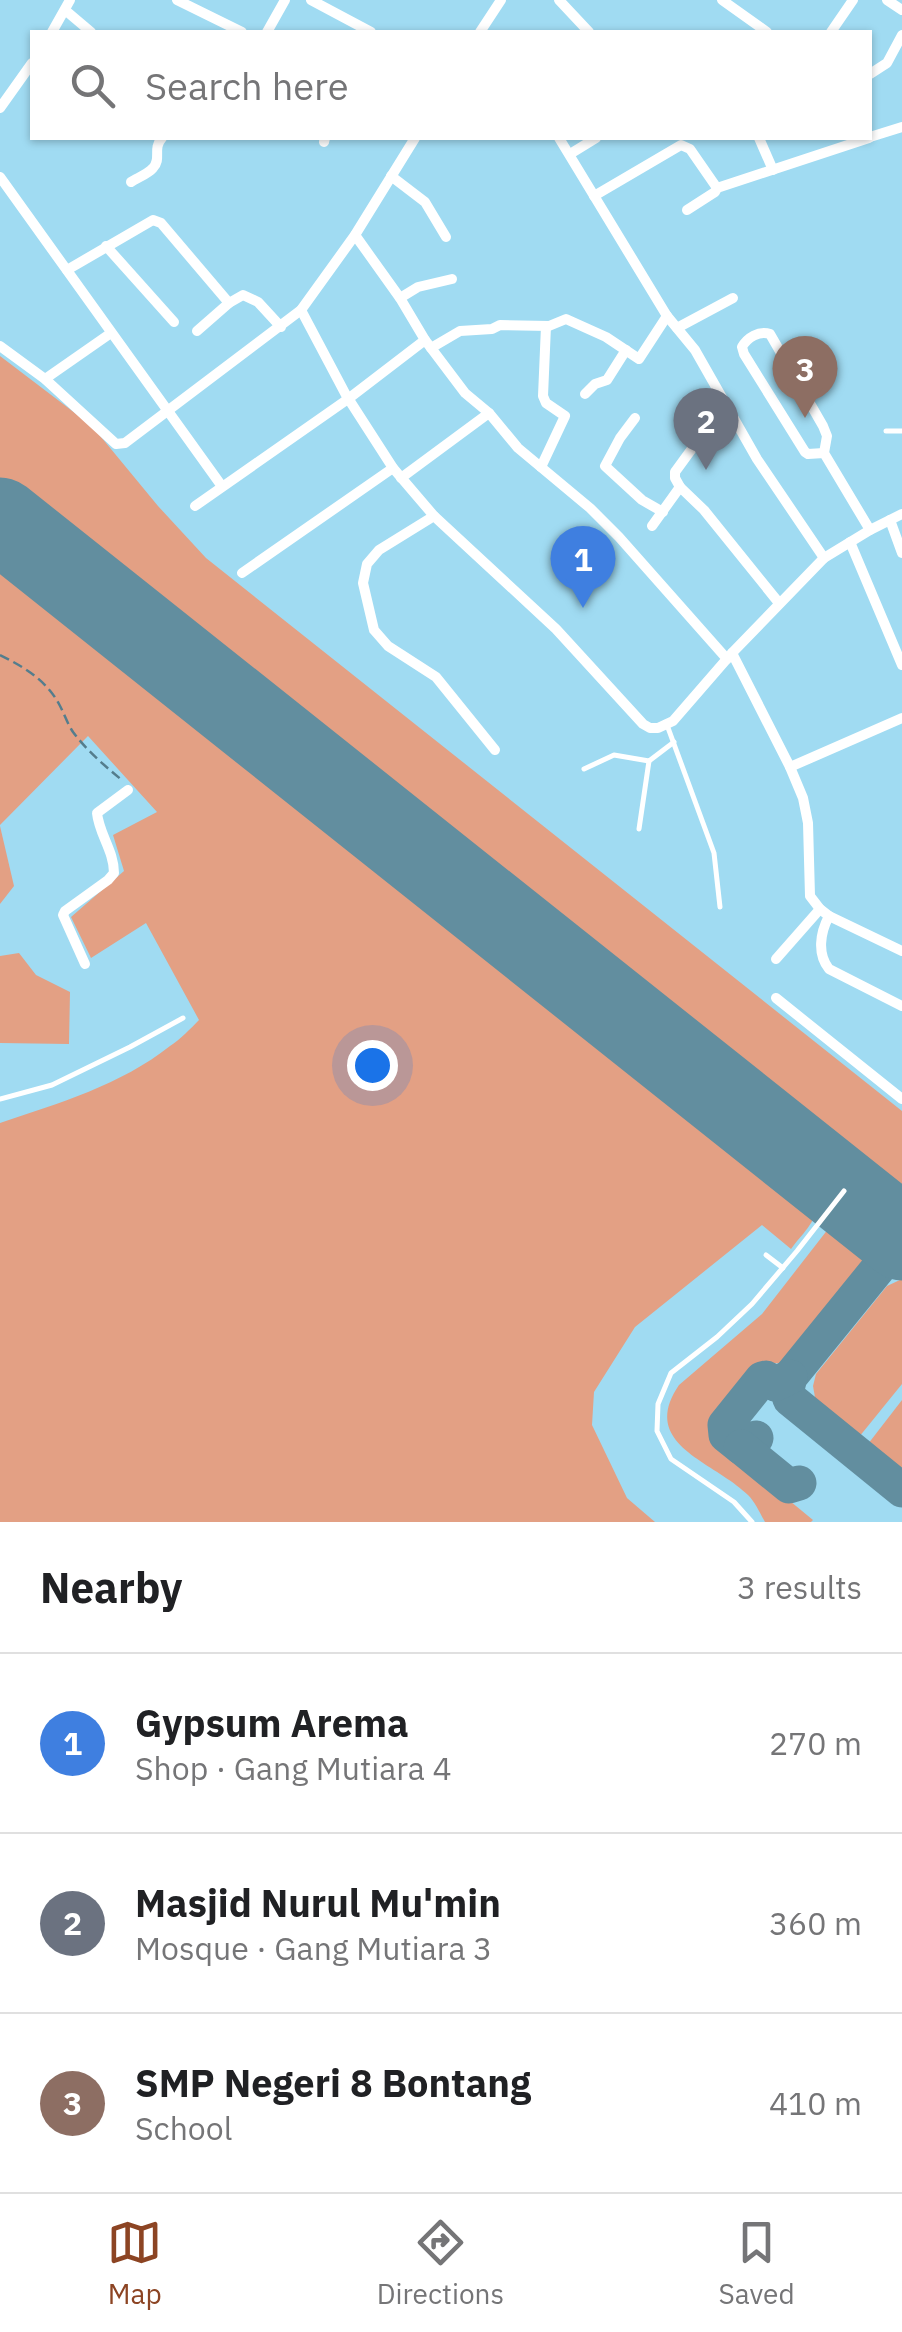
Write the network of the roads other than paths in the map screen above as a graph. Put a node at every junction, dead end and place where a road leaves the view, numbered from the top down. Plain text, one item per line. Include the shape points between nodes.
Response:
1 (177, 0) edge
2 (285, 0) edge
3 (311, 0) edge
4 (500, 0) edge
5 (559, 0) edge
6 (722, 0) edge
7 (853, 0) edge
8 (888, 0) edge
9 (67, 5) edge
10 (902, 10) edge
11 (53, 30) edge
12 (89, 30) edge
13 (238, 30) edge
14 (267, 30) edge
15 (367, 30) edge
16 (481, 30) edge
17 (587, 30) edge
18 (764, 30) edge
19 (832, 30) edge
20 (902, 35) edge
21 (30, 67) edge
22 (872, 73) edge
23 (0, 108) edge
24 (902, 126) edge
25 (872, 136) edge
26 (160, 140) edge
27 (414, 140) edge
28 (560, 140) edge
29 (593, 140) edge
30 (760, 140) edge
31 (854, 140) edge
32 (570, 154) junction
33 (773, 170) junction
34 (0, 176) edge
35 (391, 176) junction
36 (131, 182) dead end
37 (717, 188) junction
38 (594, 196) junction
39 (687, 210) dead end
40 (355, 235) junction
41 (446, 236) dead end
42 (106, 246) junction
43 (67, 270) junction
44 (452, 279) dead end
45 (400, 298) junction
46 (733, 298) dead end
47 (229, 302) junction
48 (301, 310) junction
49 (667, 316) junction
50 (174, 322) dead end
51 (280, 326) junction
52 (546, 326) junction
53 (677, 328) junction
54 (196, 331) dead end
55 (110, 333) junction
56 (428, 344) junction
57 (0, 346) edge
58 (626, 350) junction
59 (45, 379) junction
60 (585, 394) dead end
61 (348, 399) junction
62 (167, 412) junction
63 (731, 413) junction
64 (489, 414) junction
65 (636, 418) dead end
66 (902, 430) edge
67 (886, 432) dead end
68 (824, 453) junction
69 (542, 467) junction
70 (393, 468) junction
71 (401, 478) junction
72 (221, 485) junction
73 (680, 487) junction
74 (195, 506) dead end
75 (662, 512) junction
76 (902, 514) edge
77 (434, 516) junction
78 (890, 520) junction
79 (652, 526) dead end
80 (870, 530) junction
81 (850, 542) junction
82 (902, 553) edge
83 (824, 558) junction
84 (242, 573) dead end
85 (779, 603) junction
86 (730, 656) junction
87 (902, 665) edge
88 (902, 718) edge
89 (667, 725) junction
90 (674, 742) junction
91 (495, 750) dead end
92 (650, 760) junction
93 (790, 766) junction
94 (584, 770) dead end
95 (128, 790) road end
96 (638, 830) dead end
97 (720, 907) dead end
98 (825, 912) junction
99 (902, 952) edge
100 (776, 959) dead end
101 (85, 964) dead end
102 (776, 998) dead end
103 (902, 1006) edge
104 (183, 1018) dead end
105 (902, 1099) edge
106 (0, 1100) edge
107 (844, 1191) dead end
108 (766, 1255) dead end
109 (782, 1268) junction
110 (752, 1522) edge

1 - 13 street
2 - 14 street
3 - 15 street
4 - 16 street
5 - 17 street
6 - 18 street
7 - 19 street
8 - 10 street
9 - 11 street
9 - 12 street
20 - 22 street via 887,63
21 - 23 street
24 - 25 street
26 - 36 street via 155,168
27 - 35 street
28 - 32 street
29 - 32 street
30 - 33 street
31 - 33 street
32 - 38 street
33 - 37 street
34 - 43 street
35 - 40 street
35 - 41 street via 425,202
37 - 38 street via 690,148 680,144
37 - 39 street
38 - 49 street
40 - 45 street
40 - 48 street
42 - 43 street
42 - 47 street via 158,221
42 - 50 street
43 - 55 street
44 - 45 street via 418,286
45 - 56 street
46 - 53 street
47 - 51 street via 251,296
47 - 54 street
48 - 51 street
48 - 61 street
49 - 53 street
49 - 58 street via 641,358
51 - 62 street
52 - 56 street via 468,329
52 - 58 street via 566,319
52 - 69 street via 543,396 565,418
53 - 63 street
55 - 59 street
55 - 62 street
56 - 61 street
56 - 64 street
57 - 59 street
58 - 60 street via 607,380
59 - 62 street via 119,445
61 - 70 street
61 - 72 street
62 - 72 street
63 - 73 street via 710,424 676,472
63 - 83 street
64 - 69 street
64 - 71 street
65 - 75 street via 606,468
66 - 67 lane
68 - 68 street via 805,452 744,354 745,342 770,334 823,426
68 - 80 street
69 - 86 street via 590,508
70 - 71 street
70 - 84 street
71 - 77 street
72 - 74 street
73 - 75 street
73 - 85 street
75 - 79 street
76 - 78 street
77 - 89 street via 532,604 643,724
77 - 91 street via 367,564 363,582 374,630 436,677
78 - 80 street
78 - 82 street
80 - 81 street
81 - 83 street
81 - 87 street
83 - 85 street
85 - 86 street
86 - 89 street
86 - 93 street
88 - 93 street
89 - 90 lane
90 - 92 lane
90 - 97 lane via 714,853
92 - 94 lane via 614,754
92 - 96 lane
93 - 98 street via 806,810 810,896
95 - 101 street via 97,813 114,872 63,915
98 - 99 street
98 - 100 street
98 - 103 street via 821,950 829,969
102 - 105 street
104 - 106 lane via 52,1085
107 - 109 lane
108 - 109 lane
109 - 110 lane via 752,1304 671,1373 658,1404 656,1431 670,1459

